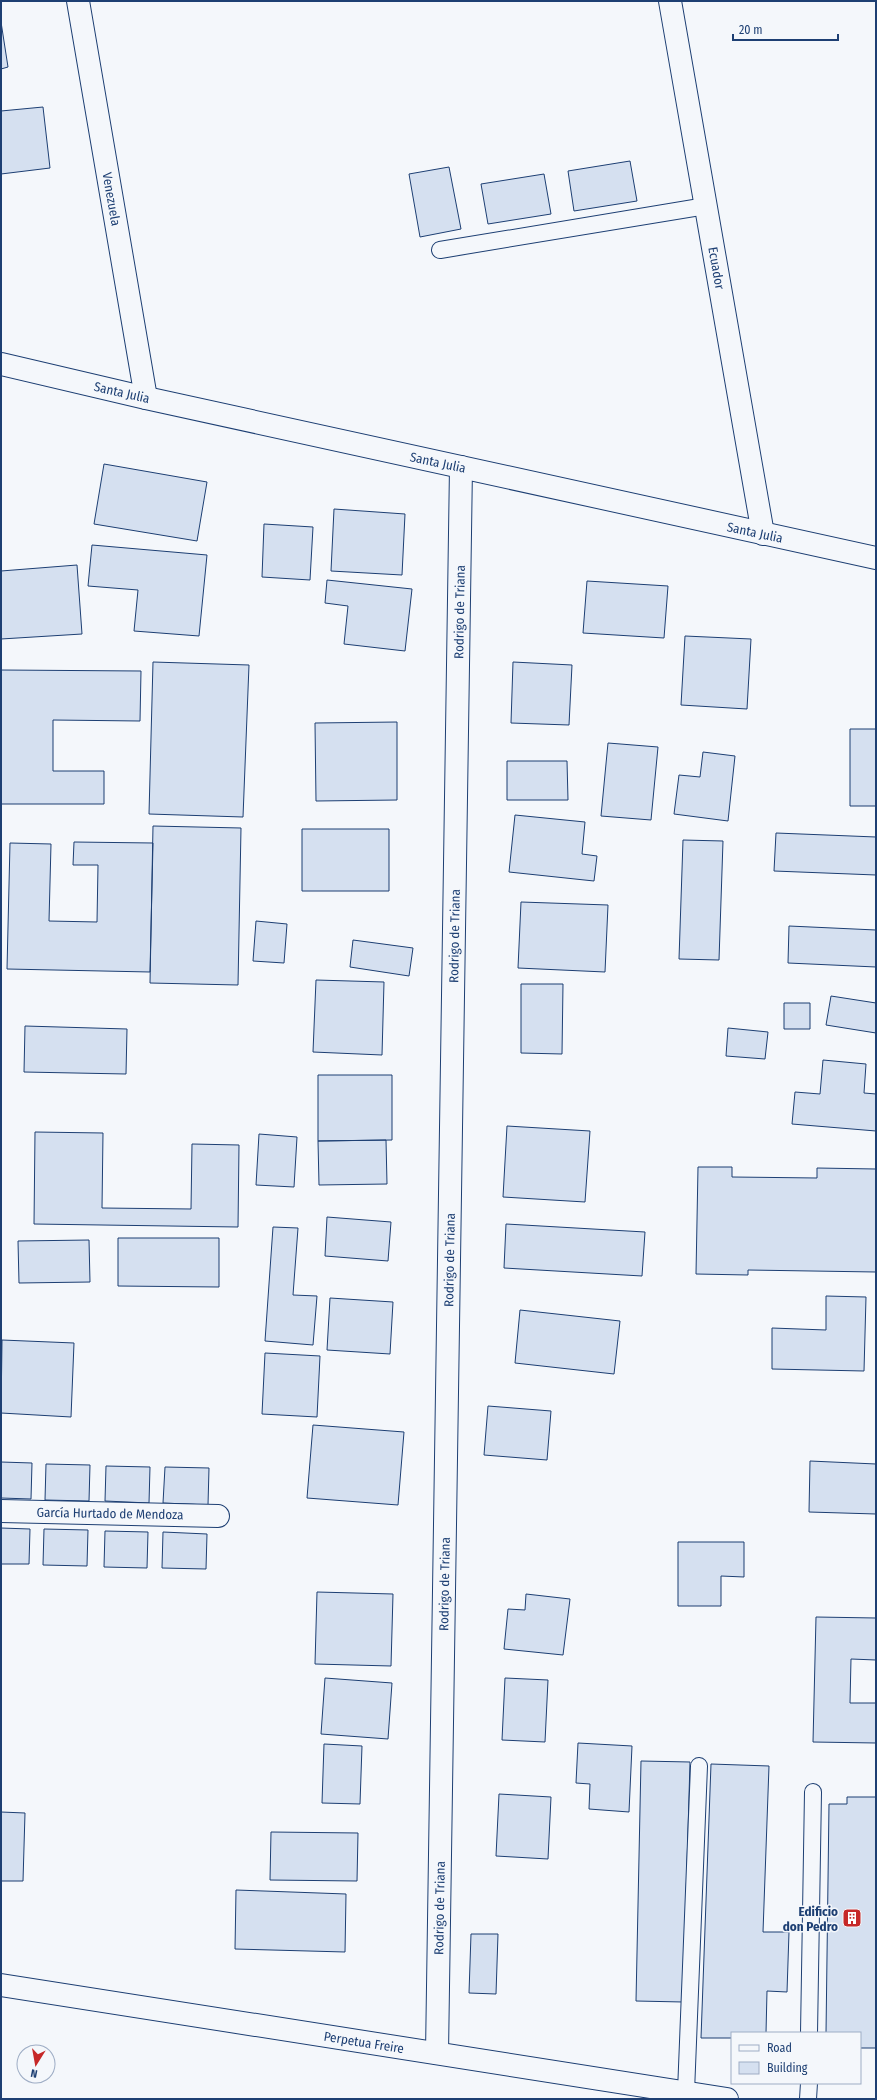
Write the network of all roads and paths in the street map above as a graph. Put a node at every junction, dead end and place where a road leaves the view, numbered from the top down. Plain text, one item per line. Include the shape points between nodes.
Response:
1 (78, 1) edge
2 (670, 1) edge
3 (706, 206) junction
4 (440, 250) dead end
5 (1, 364) edge
6 (146, 398) junction
7 (461, 467) junction
8 (763, 534) junction
9 (876, 558) edge
10 (1, 1511) edge
11 (218, 1516) dead end
12 (699, 1766) dead end
13 (813, 1792) dead end
14 (1, 1985) edge
15 (809, 2032) edge
16 (437, 2054) junction
17 (808, 2084) edge
18 (686, 2092) junction
19 (727, 2099) edge
20 (808, 2099) edge

1 - 6 street, Venezuela
2 - 3 street, Ecuador
3 - 4 lane
3 - 8 street, Ecuador
5 - 6 street, Santa Julia
6 - 7 street, Santa Julia
7 - 8 street, Santa Julia
7 - 16 street, Rodrigo de Triana
8 - 9 street, Santa Julia
10 - 11 street, García Hurtado de Mendoza
12 - 18 lane
13 - 15 lane
14 - 16 street, Perpetua Freire
16 - 18 street, Perpetua Freire
17 - 20 lane
18 - 19 street, Perpetua Freire

